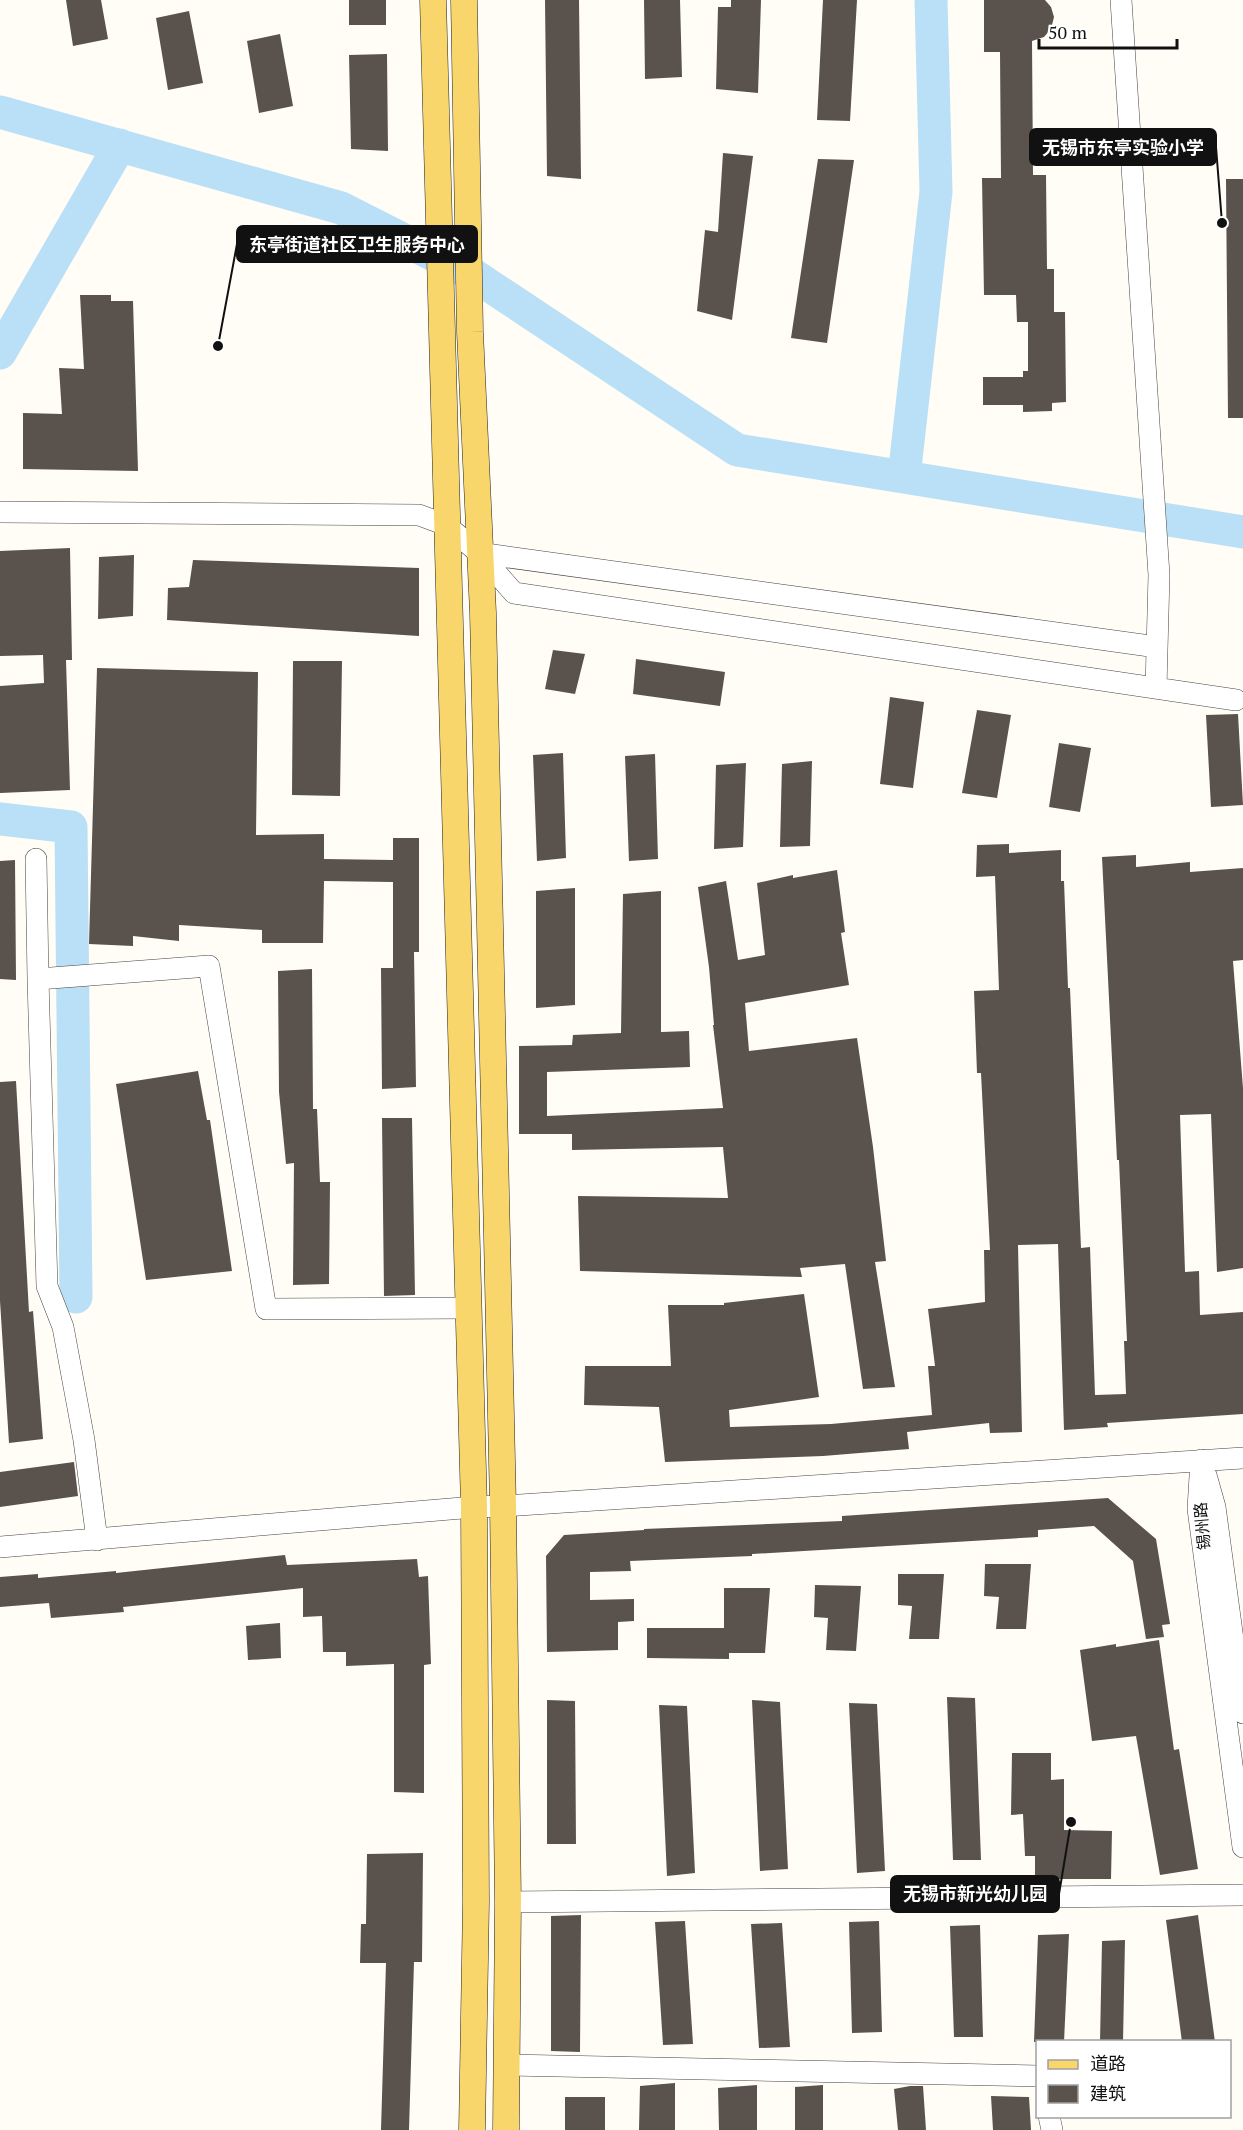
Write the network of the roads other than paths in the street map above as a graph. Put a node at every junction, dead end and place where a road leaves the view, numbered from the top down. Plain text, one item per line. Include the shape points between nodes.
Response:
1 (433, 0) edge
2 (464, 0) edge
3 (1122, 0) edge
4 (0, 512) edge
5 (446, 525) junction
6 (479, 554) junction
7 (1157, 647) junction
8 (1156, 688) junction
9 (1236, 700) dead end
10 (36, 859) dead end
11 (39, 979) junction
12 (468, 1308) junction
13 (1243, 1458) edge
14 (1201, 1460) junction
15 (474, 1506) junction
16 (503, 1506) junction
17 (97, 1539) junction
18 (0, 1547) edge
19 (1243, 1713) edge
20 (1243, 1847) edge
21 (1243, 1895) edge
22 (508, 1902) junction
23 (506, 2065) junction
24 (1036, 2076) edge
25 (472, 2130) edge
26 (506, 2130) edge

1 - 5 main road
2 - 6 main road via 467,235
3 - 7 street via 1159,575
4 - 5 street via 419,515
5 - 6 street
5 - 12 main road
6 - 7 street
6 - 8 street via 514,593
6 - 16 main road
7 - 8 street
8 - 9 street
10 - 11 street
11 - 12 street via 209,966 266,1310
11 - 17 street via 47,1286 65,1338
12 - 15 main road
13 - 14 street
14 - 16 street
14 - 19 street, 锡州路 via 1215,1507
14 - 20 street, 锡州路 via 1198,1509
15 - 16 street
15 - 17 street
15 - 25 main road via 476,1902
16 - 22 main road
17 - 18 street
21 - 22 street
22 - 23 main road
23 - 24 street
23 - 26 main road

